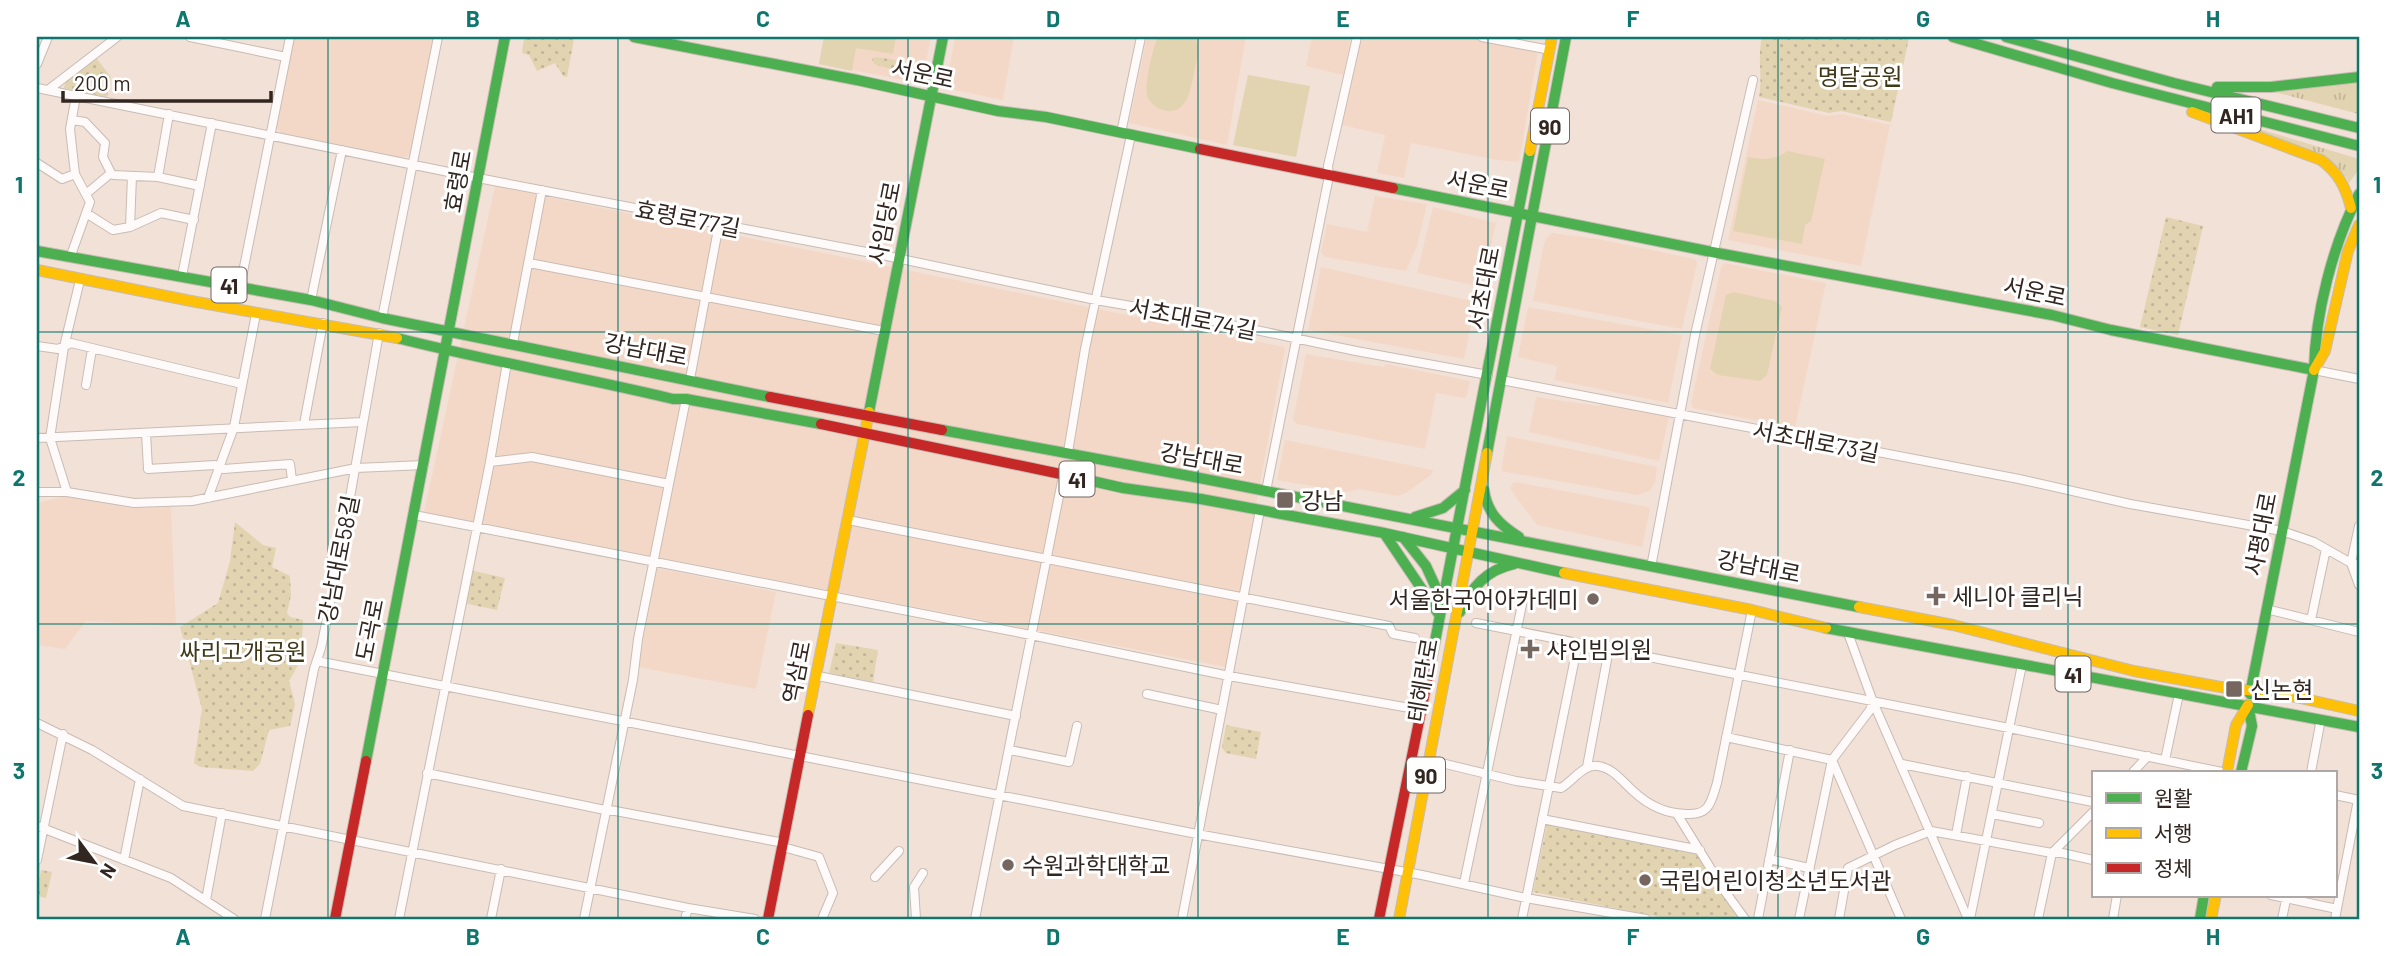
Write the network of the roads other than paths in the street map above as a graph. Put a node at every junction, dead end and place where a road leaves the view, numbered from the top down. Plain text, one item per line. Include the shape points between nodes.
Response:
1 (48, 37) edge
2 (117, 37) edge
3 (190, 37) edge
4 (290, 37) edge
5 (438, 37) edge
6 (505, 37) edge
7 (634, 37) edge
8 (943, 37) edge
9 (1142, 37) edge
10 (1357, 37) edge
11 (1482, 37) edge
12 (1552, 37) edge
13 (1566, 37) edge
14 (1953, 37) edge
15 (2006, 37) edge
16 (1550, 50) junction
17 (286, 57) junction
18 (37, 64) edge
19 (2359, 77) edge
20 (1753, 80) dead end
21 (2112, 83) junction
22 (2174, 83) junction
23 (37, 88) edge
24 (48, 90) junction
25 (76, 96) junction
26 (931, 96) junction
27 (169, 114) junction
28 (72, 120) junction
29 (212, 123) junction
30 (2359, 128) edge
31 (1126, 134) junction
32 (270, 135) junction
33 (2359, 146) edge
34 (342, 150) junction
35 (37, 163) edge
36 (413, 164) junction
37 (111, 173) junction
38 (75, 174) junction
39 (132, 176) junction
40 (1329, 176) junction
41 (158, 177) junction
42 (478, 178) junction
43 (200, 186) junction
44 (542, 190) junction
45 (86, 194) junction
46 (2359, 194) edge
47 (2351, 208) junction
48 (1519, 213) junction
49 (86, 214) junction
50 (1532, 216) junction
51 (194, 219) junction
52 (719, 224) junction
53 (2359, 225) edge
54 (130, 228) junction
55 (37, 251) edge
56 (1715, 252) junction
57 (70, 258) junction
58 (899, 259) junction
59 (529, 263) junction
60 (37, 270) edge
61 (182, 276) junction
62 (80, 280) junction
63 (240, 287) junction
64 (705, 297) junction
65 (311, 300) junction
66 (1096, 300) junction
67 (256, 314) junction
68 (382, 318) junction
69 (323, 323) junction
70 (884, 331) junction
71 (450, 332) junction
72 (379, 333) junction
73 (1297, 338) junction
74 (513, 344) junction
75 (37, 346) edge
76 (64, 347) junction
77 (92, 349) junction
78 (447, 350) junction
79 (507, 363) junction
80 (2314, 370) junction
81 (1488, 375) junction
82 (2359, 379) edge
83 (690, 380) junction
84 (1501, 380) junction
85 (86, 384) dead end
86 (242, 384) junction
87 (686, 399) junction
88 (1679, 415) junction
89 (867, 417) junction
90 (362, 422) junction
91 (304, 425) junction
92 (234, 428) junction
93 (864, 432) junction
94 (146, 433) junction
95 (37, 438) edge
96 (50, 438) junction
97 (1068, 452) junction
98 (489, 462) junction
99 (424, 465) junction
100 (219, 467) junction
101 (356, 468) junction
102 (1063, 476) junction
103 (1482, 476) junction
104 (292, 480) junction
105 (669, 484) junction
106 (1465, 490) junction
107 (1266, 491) junction
108 (37, 492) edge
109 (67, 492) junction
110 (208, 498) junction
111 (1260, 510) junction
112 (414, 514) junction
113 (1408, 518) junction
114 (848, 520) junction
115 (2359, 526) edge
116 (476, 527) junction
117 (1457, 528) junction
118 (1472, 531) junction
119 (2282, 531) junction
120 (1384, 533) junction
121 (1402, 537) junction
122 (1529, 542) junction
123 (1453, 548) junction
124 (2326, 549) junction
125 (1468, 551) junction
126 (1047, 559) junction
127 (654, 563) junction
128 (1521, 564) junction
129 (2355, 564) edge
130 (1651, 567) junction
131 (1448, 574) junction
132 (2359, 585) edge
133 (1524, 595) dead end
134 (832, 597) junction
135 (1244, 598) junction
136 (1443, 603) junction
137 (1457, 606) junction
138 (2266, 609) junction
139 (1752, 610) junction
140 (1440, 616) junction
141 (2311, 620) junction
142 (1476, 623) dead end
143 (1452, 630) junction
144 (1517, 630) junction
145 (2359, 632) edge
146 (1848, 633) junction
147 (1031, 635) junction
148 (1415, 638) dead end
149 (1578, 643) junction
150 (1609, 649) junction
151 (317, 661) junction
152 (2021, 665) junction
153 (382, 673) junction
154 (817, 676) junction
155 (1229, 676) junction
156 (1739, 676) junction
157 (444, 685) junction
158 (2251, 689) junction
159 (1147, 694) dead end
160 (2179, 694) junction
161 (1873, 702) junction
162 (2248, 705) junction
163 (1222, 710) junction
164 (1422, 710) junction
165 (2359, 711) edge
166 (1017, 716) junction
167 (2321, 719) junction
168 (624, 720) junction
169 (37, 723) edge
170 (1077, 726) dead end
171 (2359, 727) edge
172 (2009, 728) junction
173 (63, 734) junction
174 (1726, 737) junction
175 (1010, 750) junction
176 (1790, 750) junction
177 (802, 755) junction
178 (2148, 756) junction
179 (1429, 760) junction
180 (1832, 760) junction
181 (2165, 760) junction
182 (1902, 764) junction
183 (1587, 767) junction
184 (2134, 771) edge
185 (2219, 771) edge
186 (2224, 771) edge
187 (2241, 771) edge
188 (2311, 771) edge
189 (1487, 773) junction
190 (427, 774) junction
191 (1967, 776) junction
192 (141, 779) junction
193 (1999, 782) junction
194 (1549, 787) junction
195 (1000, 794) junction
196 (2336, 795) edge
197 (2359, 800) edge
198 (2092, 802) edge
199 (605, 809) junction
200 (222, 813) junction
201 (1677, 814) junction
202 (1992, 814) junction
203 (2092, 814) edge
204 (1542, 819) junction
205 (2039, 823) dead end
206 (284, 825) junction
207 (40, 827) edge
208 (1931, 831) junction
209 (1197, 834) junction
210 (1956, 835) junction
211 (350, 840) junction
212 (1987, 840) junction
213 (784, 845) junction
214 (1700, 850) junction
215 (898, 851) dead end
216 (412, 852) junction
217 (2052, 853) junction
218 (1873, 855) junction
219 (1769, 859) junction
220 (37, 860) edge
221 (124, 860) junction
222 (2092, 860) edge
223 (1809, 868) junction
224 (501, 869) junction
225 (1390, 869) junction
226 (923, 873) dead end
227 (1407, 873) junction
228 (875, 877) dead end
229 (1464, 883) junction
230 (590, 888) junction
231 (2118, 897) edge
232 (2204, 897) edge
233 (2216, 897) edge
234 (2287, 897) edge
235 (2291, 897) edge
236 (1526, 898) junction
237 (206, 900) junction
238 (688, 908) junction
239 (2337, 909) junction
240 (234, 919) edge
241 (265, 919) edge
242 (335, 919) edge
243 (399, 919) edge
244 (491, 919) edge
245 (584, 919) edge
246 (685, 919) edge
247 (755, 919) edge
248 (768, 919) edge
249 (822, 919) edge
250 (916, 919) edge
251 (975, 919) edge
252 (1182, 919) edge
253 (1379, 919) edge
254 (1399, 919) edge
255 (1522, 919) edge
256 (1646, 919) edge
257 (1745, 919) edge
258 (1758, 919) edge
259 (1799, 919) edge
260 (1839, 919) edge
261 (1901, 919) edge
262 (1969, 919) edge
263 (2038, 919) edge
264 (2113, 919) edge
265 (2200, 919) edge
266 (2211, 919) edge
267 (2282, 919) edge
268 (2335, 919) edge

1 - 18 street
2 - 24 street
3 - 17 street
4 - 17 street
5 - 36 street
6 - 42 main road, 효령로
7 - 26 main road, 서운로
8 - 26 main road, 사임당로
9 - 31 street
10 - 40 street
11 - 16 street
12 - 16 main road, 서초대로 / 90
13 - 50 main road, 서초대로 / 90
14 - 21 main road, AH1
15 - 22 main road, AH1
16 - 48 main road, 서초대로 / 90
17 - 32 street
19 - 22 main road via 2253,88
20 - 56 street
21 - 33 main road, AH1
21 - 47 main road via 2321,160 2340,178
22 - 30 main road, AH1
23 - 24 street, 효령로77길
24 - 25 street, 효령로77길
25 - 27 street, 효령로77길
25 - 28 street
26 - 31 main road, 서운로
26 - 58 main road, 사임당로
27 - 29 street, 효령로77길
27 - 41 street
28 - 37 street via 85,122 105,143 103,158
28 - 38 street
29 - 32 street, 효령로77길
29 - 43 street
31 - 40 main road, 서운로
31 - 66 street
32 - 34 street, 효령로77길
32 - 63 street
34 - 36 street, 효령로77길
34 - 65 street
35 - 38 street via 62,178
36 - 42 street, 효령로77길
36 - 68 street
37 - 39 street
37 - 45 street
38 - 45 street
39 - 41 street
39 - 54 street
40 - 48 main road, 서운로
40 - 73 street
41 - 43 street
42 - 44 street, 효령로77길
42 - 71 main road, 효령로
43 - 51 street
44 - 52 street, 효령로77길
44 - 59 street
45 - 49 street via 90,202
46 - 47 main road, 사평대로
47 - 80 main road, 사평대로 via 2333,256 2314,348
48 - 50 main road, 서운로
48 - 81 main road, 서초대로 / 90
49 - 54 street via 113,230
49 - 57 street
50 - 56 main road, 서운로
50 - 84 main road, 서초대로 / 90
51 - 54 street via 161,213
51 - 61 street
52 - 58 street, 효령로77길
52 - 64 street
53 - 80 main road, 사평대로 via 2348,251 2325,351
55 - 57 main road, 강남대로 / 41
56 - 80 main road, 서운로
56 - 88 street
57 - 61 main road, 강남대로 / 41
58 - 66 street, 서초대로74길
58 - 70 main road, 사임당로
59 - 64 street
59 - 74 street
60 - 62 main road, 강남대로 / 41
61 - 63 main road, 강남대로 / 41
62 - 67 main road, 강남대로 / 41
62 - 76 street
63 - 65 main road, 강남대로 / 41
64 - 70 street
64 - 83 street
65 - 68 main road, 강남대로 / 41
66 - 73 street, 서초대로74길
66 - 97 street
67 - 69 main road, 강남대로 / 41
67 - 86 street
68 - 71 main road, 강남대로 / 41
69 - 72 main road, 강남대로 / 41
69 - 91 street
70 - 89 main road, 사임당로
71 - 74 main road, 강남대로 / 41
71 - 78 main road, 효령로
72 - 78 main road, 강남대로 / 41
72 - 90 street, 강남대로58길
73 - 81 street, 서초대로74길
73 - 107 street
74 - 83 main road, 강남대로 / 41
75 - 76 street
76 - 77 street
76 - 96 street
77 - 85 street
77 - 86 street
78 - 79 main road, 강남대로 / 41
78 - 99 main road, 도곡로
79 - 87 main road, 강남대로 / 41
79 - 98 street
80 - 82 street
80 - 119 main road, 사평대로
81 - 106 main road, 서초대로 / 90
83 - 89 main road, 강남대로 / 41
84 - 88 street, 서초대로73길
84 - 103 main road, 서초대로 / 90
86 - 92 street
87 - 93 main road, 강남대로 / 41
87 - 105 street
88 - 119 street, 서초대로73길
88 - 130 street
89 - 93 main road, 사임당로
89 - 97 main road, 강남대로 / 41
90 - 91 street
90 - 101 street, 강남대로58길
91 - 92 street
92 - 94 street
92 - 100 street
93 - 102 main road, 강남대로 / 41
93 - 114 main road, 역삼로
94 - 96 street
94 - 100 street via 148,469
95 - 96 street
96 - 109 street
97 - 107 main road, 강남대로 / 41
98 - 105 street via 532,457
98 - 116 street
99 - 101 street
99 - 112 main road, 도곡로
100 - 104 street via 290,464
100 - 110 street
101 - 104 street
101 - 151 street, 강남대로58길
102 - 111 main road, 강남대로 / 41
102 - 126 street
103 - 118 main road, 서초대로 / 90
103 - 122 main road via 1489,513
104 - 110 street
105 - 127 street
106 - 113 main road via 1444,509
106 - 117 main road, 서초대로 / 90
107 - 113 main road, 강남대로 / 41
108 - 109 street
109 - 110 street via 134,503
111 - 120 main road, 강남대로 / 41
111 - 135 street
112 - 116 street
112 - 153 main road, 도곡로
113 - 117 main road, 강남대로 / 41
114 - 126 street
114 - 134 main road, 역삼로
115 - 129 street
116 - 127 street
116 - 157 street
117 - 118 main road, 강남대로 / 41
117 - 123 main road, 서초대로 / 90
118 - 122 main road, 강남대로 / 41
118 - 125 main road, 테헤란로 / 90
119 - 124 street, 서초대로73길
119 - 138 main road, 사평대로
120 - 121 main road, 강남대로 / 41
120 - 140 main road
121 - 123 main road, 강남대로 / 41
121 - 136 main road via 1431,572
122 - 130 main road, 강남대로 / 41
123 - 125 main road, 강남대로 / 41
123 - 131 main road, 테헤란로 / 90
124 - 129 street, 서초대로73길
124 - 141 street
125 - 128 main road, 강남대로 / 41
125 - 137 main road, 테헤란로 / 90
126 - 135 street
126 - 147 street
127 - 134 street
127 - 168 street
128 - 139 main road, 강남대로 / 41
128 - 143 main road via 1506,565 1480,579
129 - 132 street
130 - 158 main road, 강남대로 / 41 via 1953,625 2134,671
131 - 136 main road, 테헤란로 / 90
131 - 137 main road via 1454,570 1459,574
133 - 144 street
134 - 147 street
134 - 154 main road, 역삼로
135 - 148 street via 1389,626 1393,634
135 - 155 street
136 - 140 main road, 테헤란로 / 90
137 - 143 main road, 테헤란로 / 90
138 - 141 street
138 - 158 main road, 사평대로
139 - 146 main road, 강남대로 / 41
139 - 156 street
140 - 164 main road, 테헤란로 / 90
141 - 145 street
142 - 144 street
143 - 179 main road, 테헤란로 / 90
144 - 149 street
144 - 189 street
146 - 152 main road, 강남대로 / 41
146 - 161 street
147 - 155 street
147 - 166 street
149 - 150 street
149 - 194 street
150 - 156 street
150 - 183 street
151 - 153 street
151 - 206 street, 강남대로58길
152 - 160 main road, 강남대로 / 41
152 - 172 street
153 - 157 street
153 - 211 main road, 도곡로
154 - 166 street
154 - 177 main road, 역삼로
155 - 163 street
155 - 164 street
156 - 161 street
156 - 174 street
157 - 168 street
157 - 190 street
158 - 162 main road, 사평대로
158 - 165 main road, 강남대로 / 41
159 - 163 street
160 - 162 main road, 강남대로 / 41
160 - 181 street
161 - 172 street
161 - 180 street
161 - 182 street
162 - 167 main road, 강남대로 / 41
162 - 186 main road via 2236,725
162 - 187 main road via 2252,726
163 - 209 street
164 - 225 main road, 테헤란로 / 90
166 - 175 street
167 - 171 main road, 강남대로 / 41
167 - 188 street
168 - 177 street
168 - 199 street
169 - 173 street
170 - 175 street via 1069,762
172 - 178 street
172 - 193 street
173 - 192 street
173 - 207 street
174 - 176 street
174 - 201 street via 1711,802 1704,812
175 - 195 street
176 - 180 street
176 - 219 street
177 - 195 street
177 - 213 main road, 역삼로
178 - 181 street
178 - 184 street
179 - 189 street
179 - 227 main road, 테헤란로 / 90
180 - 218 street
180 - 223 street
181 - 185 street
182 - 191 street
182 - 208 street
183 - 194 street via 1561,788
183 - 201 street via 1610,770 1646,802
189 - 194 street
189 - 229 street
190 - 199 street
190 - 216 street
191 - 193 street
191 - 210 street
192 - 200 street via 183,806
192 - 221 street
193 - 198 street
193 - 202 street
194 - 204 street
195 - 209 street
195 - 251 street
196 - 197 street
197 - 239 street
199 - 213 street
199 - 230 street
200 - 206 street
200 - 237 street
201 - 214 street
202 - 205 street
202 - 212 street
203 - 217 street
204 - 214 street
204 - 236 street
206 - 211 street
206 - 241 street, 강남대로58길
207 - 220 street
207 - 221 street
208 - 210 street
208 - 218 street
208 - 262 street
209 - 225 street
209 - 252 street
210 - 212 street
211 - 216 street
211 - 242 main road, 도곡로
212 - 217 street
212 - 262 street
213 - 248 main road, 역삼로
213 - 249 street via 819,857 833,893
214 - 257 street
215 - 228 street
216 - 224 street
216 - 243 street
217 - 222 street
217 - 263 street
218 - 260 street via 1847,868
218 - 261 street
219 - 223 street
219 - 258 street
221 - 237 street via 171,878
223 - 259 street
224 - 230 street
224 - 244 street
225 - 227 street
225 - 253 main road, 테헤란로 / 90
226 - 250 street via 915,887
227 - 229 street
227 - 254 main road, 테헤란로 / 90
229 - 236 street
230 - 238 street
230 - 245 street
231 - 264 street
232 - 265 main road
233 - 266 main road
234 - 267 street
235 - 239 street
236 - 255 street
236 - 256 street
237 - 240 street
238 - 246 street
238 - 247 street
239 - 268 street

